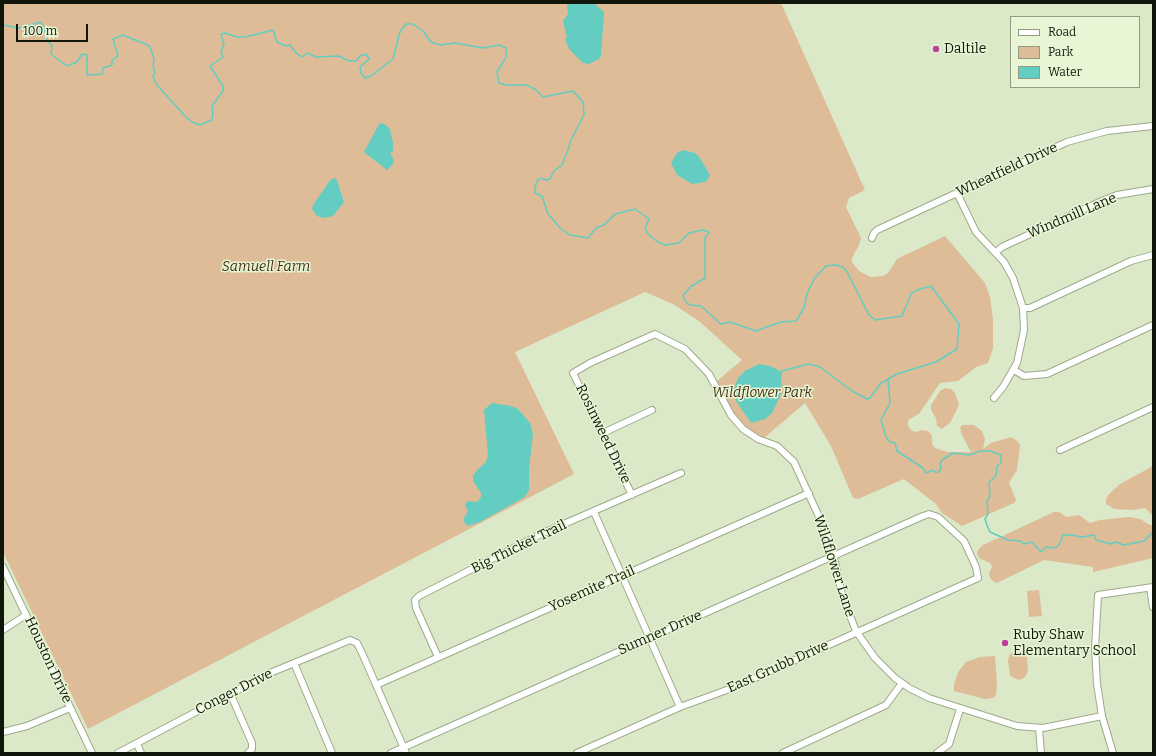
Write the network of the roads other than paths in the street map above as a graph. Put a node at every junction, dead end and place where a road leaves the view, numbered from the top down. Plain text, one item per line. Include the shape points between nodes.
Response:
1 (1153, 126) edge
2 (1153, 189) edge
3 (957, 193) junction
4 (872, 238) dead end
5 (996, 252) junction
6 (1153, 255) edge
7 (1023, 308) junction
8 (1153, 324) edge
9 (1014, 370) junction
10 (573, 373) joint
11 (994, 398) dead end
12 (1153, 407) edge
13 (652, 410) dead end
14 (603, 433) junction
15 (1060, 450) dead end
16 (681, 473) dead end
17 (810, 493) junction
18 (632, 495) junction
19 (594, 512) junction
20 (834, 557) junction
21 (3, 567) edge
22 (622, 576) junction
23 (978, 578) joint
24 (1151, 587) edge
25 (1153, 607) edge
26 (26, 614) junction
27 (3, 630) edge
28 (856, 631) junction
29 (650, 638) junction
30 (438, 657) junction
31 (294, 663) junction
32 (902, 683) junction
33 (376, 685) junction
34 (230, 693) junction
35 (680, 707) junction
36 (70, 708) junction
37 (960, 709) junction
38 (1102, 716) junction
39 (1039, 728) junction
40 (3, 732) edge
41 (137, 744) junction
42 (405, 750) edge
43 (92, 753) edge
44 (118, 753) edge
45 (141, 753) edge
46 (248, 753) edge
47 (332, 753) edge
48 (391, 753) edge
49 (577, 753) edge
50 (783, 753) edge
51 (937, 753) edge
52 (1041, 753) edge
53 (1113, 753) edge

1 - 3 street, Wheatfield Drive via 1107,131 1073,140
2 - 5 street, Windmill Lane via 1117,195 1104,200
3 - 4 street, Wheatfield Drive via 877,230
3 - 5 street via 976,232
5 - 7 street via 1013,278
6 - 7 street via 1131,261 1030,308
7 - 9 street via 1024,330 1018,363
8 - 9 street via 1047,374 1024,376
9 - 11 street
10 - 14 street, Rosinweed Drive
10 - 17 street, Wildflower Lane via 655,334 685,349 709,374 731,415 743,429 778,446 794,462
12 - 15 street
13 - 14 street
14 - 18 street, Rosinweed Drive
16 - 18 street, Big Thicket Trail
17 - 20 street, Wildflower Lane
17 - 22 street, Yosemite Trail
18 - 19 street, Big Thicket Trail
19 - 22 street
19 - 30 street, Big Thicket Trail via 541,534 419,596 416,608
20 - 23 street, Sumner Drive via 929,514 938,517 964,541 976,567
20 - 28 street, Wildflower Lane via 842,595
20 - 29 street, Sumner Drive
21 - 26 street, Houston Drive
22 - 29 street
22 - 30 street, Yosemite Trail
23 - 28 street, East Grubb Drive
24 - 25 street
24 - 38 street via 1098,595 1095,656
26 - 27 street
26 - 36 street, Houston Drive
28 - 32 street, Wildflower Lane via 875,658
28 - 35 street, East Grubb Drive via 735,687
29 - 35 street
29 - 42 street, Sumner Drive
30 - 33 street, Yosemite Trail
31 - 33 street, Conger Drive via 346,641 353,641 362,653
31 - 34 street, Conger Drive
31 - 47 street
32 - 37 street, Wildflower Lane via 929,698
32 - 50 street via 886,705
33 - 42 street
34 - 41 street, Conger Drive
34 - 46 street via 252,743 252,749
35 - 49 street, East Grubb Drive
36 - 40 street via 27,726
36 - 43 street, Houston Drive
37 - 39 street, Wildflower Lane via 1008,724
37 - 51 street via 949,744
38 - 39 street, Wildflower Lane
38 - 53 street
39 - 52 street
41 - 44 street, Conger Drive
41 - 45 street
42 - 48 street, Sumner Drive

